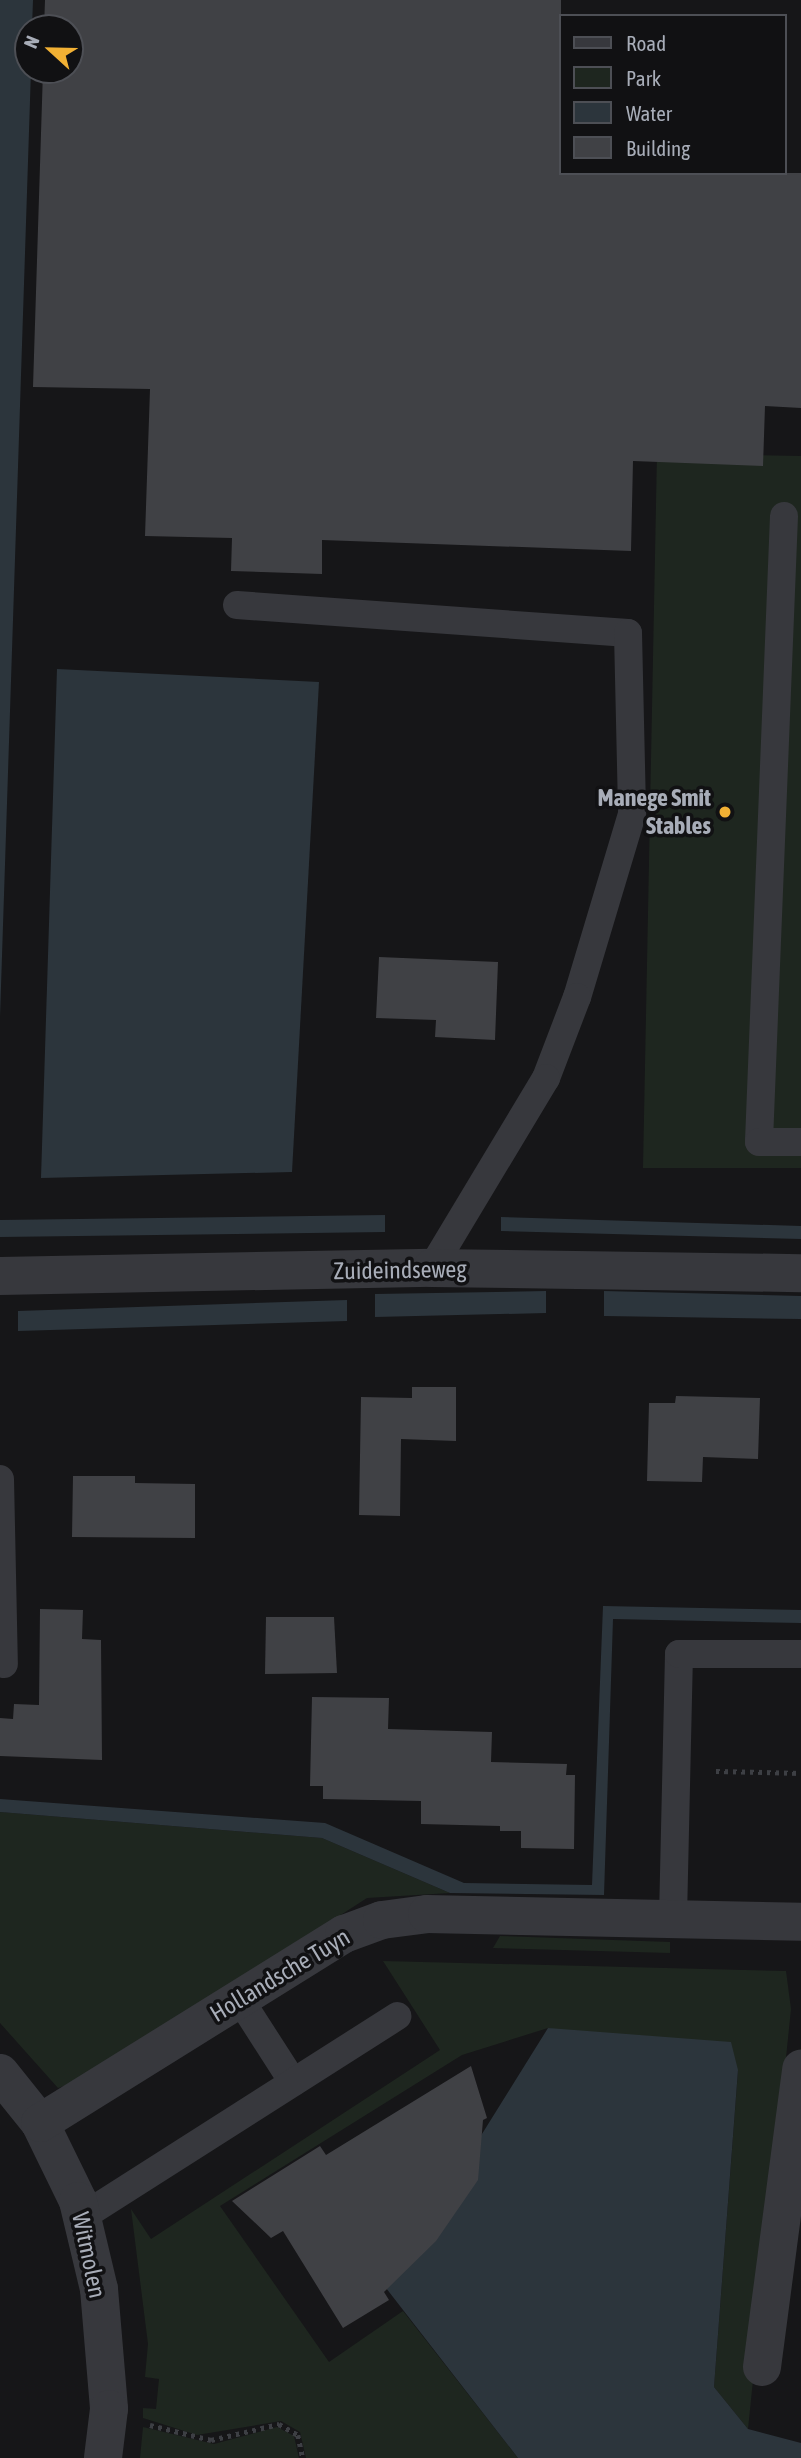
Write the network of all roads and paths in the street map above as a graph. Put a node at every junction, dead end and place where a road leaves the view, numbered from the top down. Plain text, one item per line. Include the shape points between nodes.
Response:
1 (783, 516) dead end
2 (237, 605) dead end
3 (801, 1142) edge
4 (432, 1268) junction
5 (801, 1273) edge
6 (0, 1276) edge
7 (0, 1479) edge
8 (801, 1654) edge
9 (5, 1664) dead end
10 (677, 1770) junction
11 (801, 1773) edge
12 (673, 1919) junction
13 (801, 1922) edge
14 (239, 1998) junction
15 (397, 2016) dead end
16 (801, 2068) edge
17 (0, 2073) edge
18 (293, 2082) junction
19 (40, 2123) junction
20 (82, 2217) junction
21 (762, 2367) dead end
22 (109, 2413) junction
23 (103, 2458) edge
24 (303, 2458) edge

1 - 3 lane via 759,1142
2 - 4 lane via 628,633 632,814 577,998 546,1078
4 - 5 street, Zuideindseweg
4 - 6 street, Zuideindseweg
7 - 9 lane
8 - 10 lane via 679,1654
10 - 11 path
10 - 12 lane
12 - 13 street, Hollandsche Tuyn
12 - 14 street, Hollandsche Tuyn via 427,1914 382,1920 344,1934
14 - 18 lane
14 - 19 street, Hollandsche Tuyn
15 - 18 lane
16 - 21 street
17 - 19 street, Witmolen
18 - 20 lane
19 - 20 street, Witmolen
20 - 22 street, Witmolen via 99,2289
22 - 23 street, Witmolen
22 - 24 path via 211,2440 279,2424 298,2435

